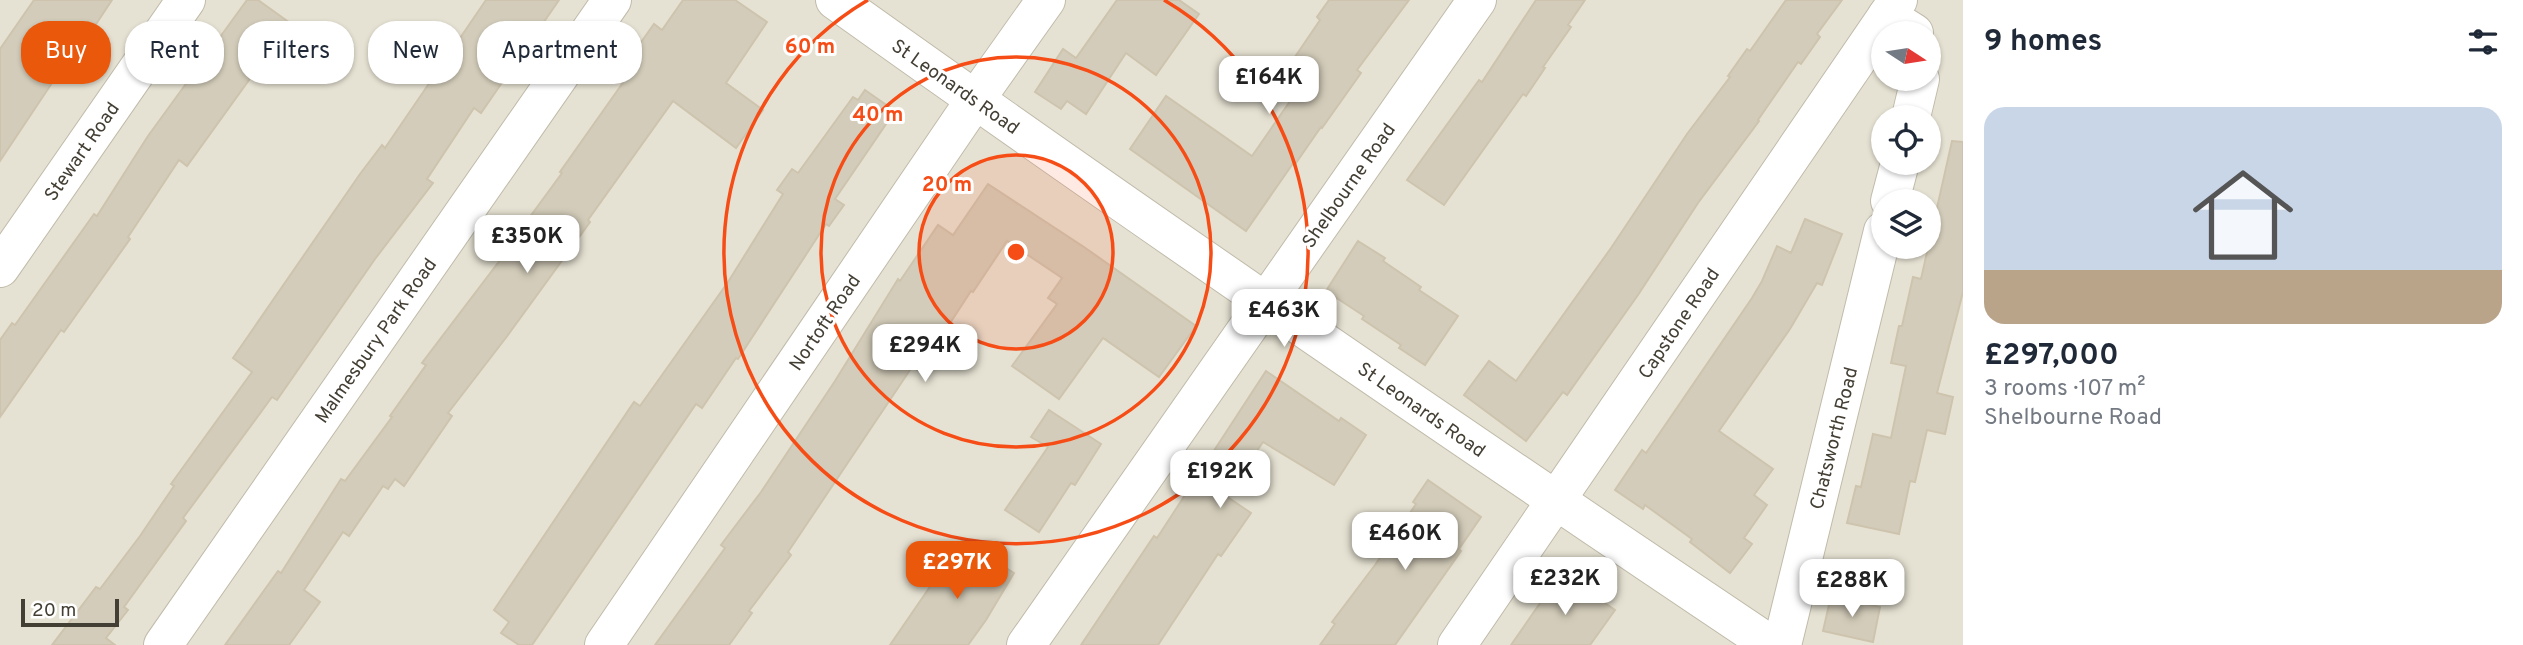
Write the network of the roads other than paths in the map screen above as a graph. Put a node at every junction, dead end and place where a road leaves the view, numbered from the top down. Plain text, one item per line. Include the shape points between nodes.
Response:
1 (186, 0) edge
2 (611, 0) edge
3 (835, 0) edge
4 (1046, 0) edge
5 (1477, 0) edge
6 (1900, 16) edge
7 (975, 100) junction
8 (1876, 259) edge
9 (0, 268) edge
10 (1267, 301) junction
11 (1557, 501) junction
12 (163, 645) edge
13 (604, 645) edge
14 (1026, 645) edge
15 (1457, 645) edge
16 (1771, 645) edge
17 (1782, 645) edge

1 - 9 street, Stewart Road
2 - 12 street, Malmesbury Park Road
3 - 7 street, St Leonards Road
4 - 7 street, Nortoft Road
5 - 10 street, Shelbourne Road
6 - 11 street, Capstone Road
7 - 10 street, St Leonards Road
7 - 13 street, Nortoft Road
8 - 17 street, Chatsworth Road
10 - 11 street, St Leonards Road
10 - 14 street, Shelbourne Road
11 - 15 street, Capstone Road
11 - 16 street, St Leonards Road

